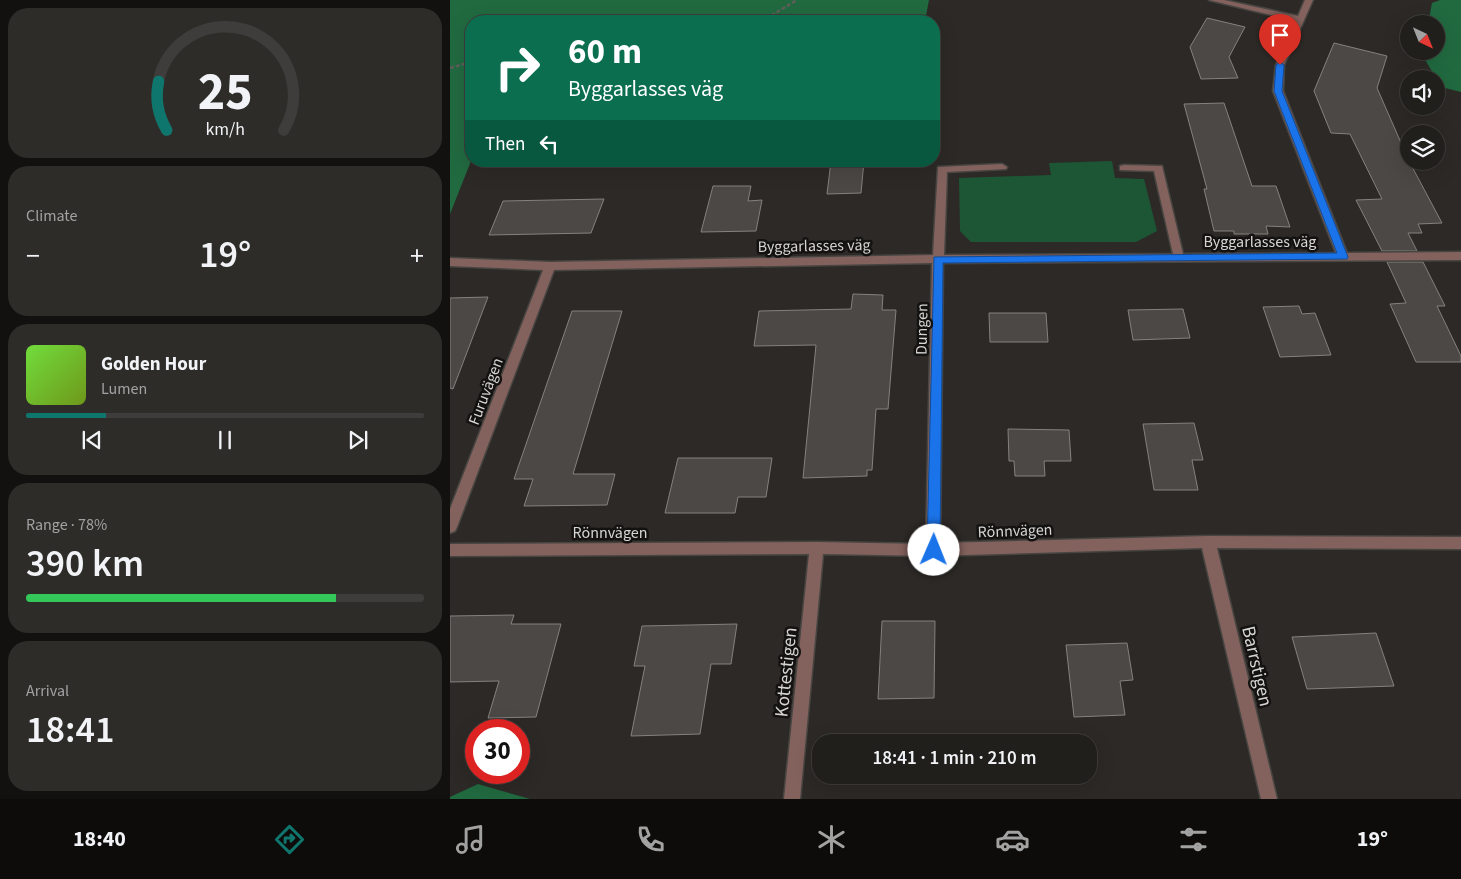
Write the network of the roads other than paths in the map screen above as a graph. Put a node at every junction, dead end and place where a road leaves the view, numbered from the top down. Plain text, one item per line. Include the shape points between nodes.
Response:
1 (1213, 0) edge
2 (1309, 0) edge
3 (1300, 19) junction
4 (1002, 168) dead end
5 (1124, 168) dead end
6 (1461, 256) edge
7 (1343, 257) junction
8 (1179, 258) junction
9 (938, 260) junction
10 (450, 262) edge
11 (550, 266) junction
12 (450, 527) edge
13 (1208, 542) junction
14 (1461, 544) edge
15 (817, 548) junction
16 (450, 550) edge
17 (934, 550) junction
18 (792, 799) edge
19 (1269, 799) edge

1 - 3 street
2 - 3 street
3 - 7 street via 1280,65 1278,91
4 - 9 street, Dungen via 942,169
5 - 8 street via 1158,168
6 - 7 street, Byggarlasses väg
7 - 8 street, Byggarlasses väg
8 - 9 street, Byggarlasses väg
9 - 11 street, Byggarlasses väg
9 - 17 street, Dungen
10 - 11 street, Byggarlasses väg
11 - 12 street, Furuvägen
13 - 14 street, Rönnvägen
13 - 17 street, Rönnvägen
13 - 19 street, Barrstigen
15 - 16 street, Rönnvägen
15 - 17 street, Rönnvägen
15 - 18 street, Kottestigen

